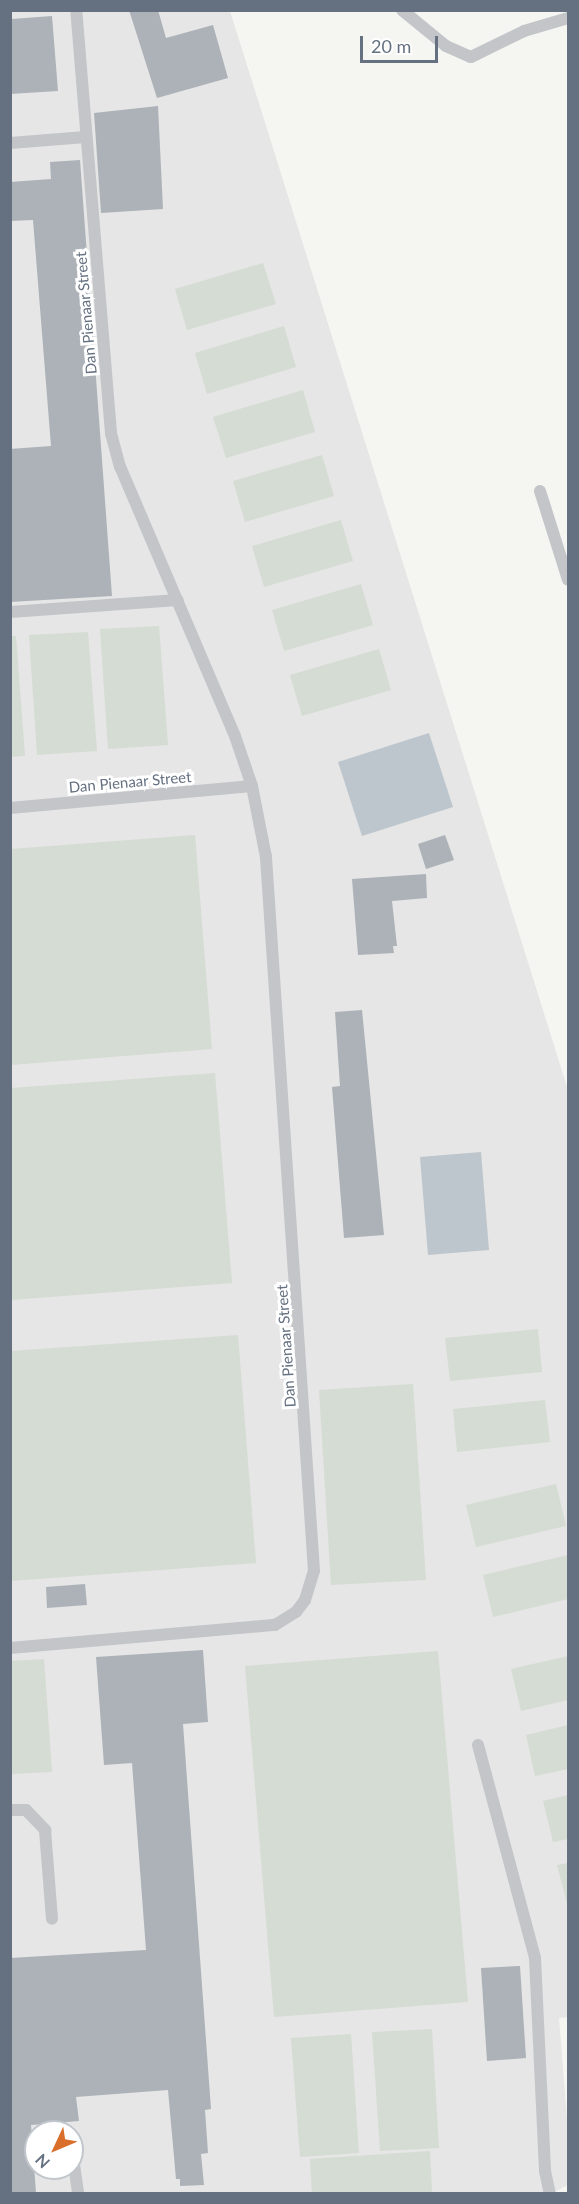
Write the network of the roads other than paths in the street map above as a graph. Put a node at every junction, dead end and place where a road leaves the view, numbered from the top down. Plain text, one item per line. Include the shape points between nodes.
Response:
1 (76, 10) edge
2 (402, 10) edge
3 (568, 18) edge
4 (86, 136) junction
5 (10, 144) edge
6 (540, 491) dead end
7 (568, 580) edge
8 (178, 600) junction
9 (10, 612) edge
10 (252, 786) junction
11 (10, 808) edge
12 (10, 1648) edge
13 (478, 1745) dead end
14 (10, 1810) edge
15 (52, 1919) dead end
16 (550, 2193) edge

1 - 4 lane, Dan Pienaar Street
2 - 3 lane via 446,46 471,57 524,31
4 - 5 lane
4 - 8 lane, Dan Pienaar Street via 111,433 120,467
6 - 7 lane
8 - 9 lane
8 - 10 lane, Dan Pienaar Street
10 - 11 lane, Dan Pienaar Street
10 - 12 lane, Dan Pienaar Street via 267,869 309,1470 312,1583 296,1612 276,1625
13 - 16 lane via 535,1958 545,2171
14 - 15 lane via 26,1810 45,1830

